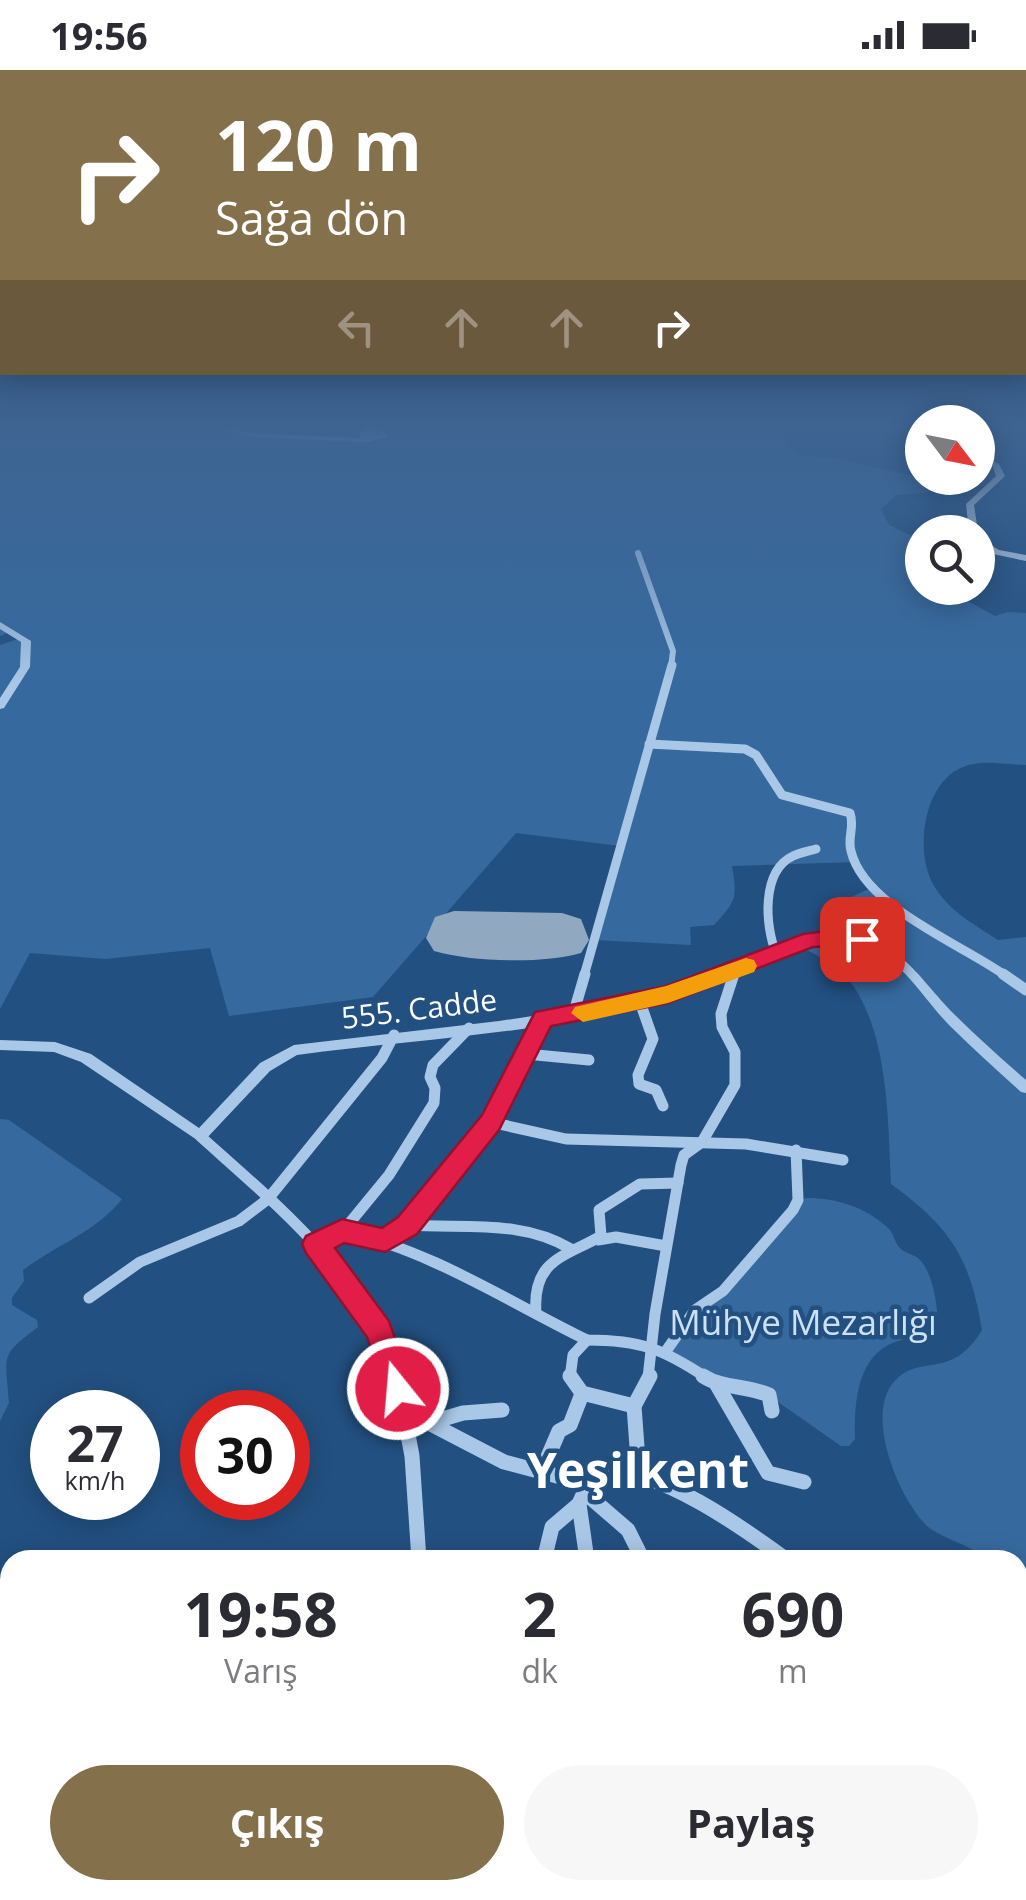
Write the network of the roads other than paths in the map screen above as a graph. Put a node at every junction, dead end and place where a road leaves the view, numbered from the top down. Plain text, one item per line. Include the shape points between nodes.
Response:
1 (995, 551) edge
2 (638, 552) dead end
3 (995, 558) edge
4 (1026, 561) edge
5 (0, 626) edge
6 (0, 706) edge
7 (649, 744) junction
8 (816, 849) dead end
9 (776, 953) junction
10 (734, 971) junction
11 (1026, 990) edge
12 (640, 1002) junction
13 (572, 1015) junction
14 (543, 1019) junction
15 (469, 1027) junction
16 (394, 1035) junction
17 (0, 1045) edge
18 (526, 1054) junction
19 (589, 1060) dead end
20 (1026, 1088) edge
21 (662, 1106) dead end
22 (490, 1122) junction
23 (200, 1136) junction
24 (702, 1142) junction
25 (796, 1150) junction
26 (843, 1160) dead end
27 (678, 1183) junction
28 (268, 1199) junction
29 (408, 1225) junction
30 (342, 1231) junction
31 (385, 1240) junction
32 (597, 1240) junction
33 (316, 1244) junction
34 (666, 1246) junction
35 (571, 1248) junction
36 (89, 1298) dead end
37 (536, 1313) junction
38 (587, 1340) junction
39 (660, 1351) junction
40 (717, 1385) junction
41 (582, 1394) junction
42 (634, 1406) junction
43 (502, 1410) dead end
44 (772, 1411) dead end
45 (406, 1420) junction
46 (430, 1424) junction
47 (632, 1470) junction
48 (541, 1473) junction
49 (804, 1482) dead end
50 (583, 1493) junction
51 (418, 1550) edge
52 (546, 1550) edge
53 (586, 1550) edge
54 (642, 1550) edge
55 (773, 1550) edge

1 - 4 main road
2 - 7 street via 673,651
3 - 4 main road
5 - 6 street via 26,641 28,657
7 - 11 street via 744,749 756,755 782,795 850,813 850,850 872,888
7 - 13 street
8 - 9 street via 786,860 770,892 767,926
9 - 10 street, 555. Cadde
9 - 20 street, 555. Cadde via 825,937 878,945
10 - 12 street, 555. Cadde
10 - 24 street via 721,1014 735,1052 735,1085
12 - 13 street, 555. Cadde
12 - 21 street via 652,1038 639,1084 656,1090
13 - 14 street, 555. Cadde
14 - 15 street, 555. Cadde
14 - 18 street
15 - 16 street, 555. Cadde
15 - 30 street via 433,1066 434,1102 389,1175
16 - 23 street, 555. Cadde via 277,1056
16 - 28 street
17 - 23 street via 55,1047 86,1058
18 - 19 street
18 - 22 street
22 - 24 street via 566,1139
22 - 29 street
23 - 28 street
24 - 25 street
24 - 27 street via 684,1155
25 - 26 street
25 - 39 street via 793,1210 724,1292 695,1310
27 - 32 street via 640,1184 608,1203 597,1214
27 - 34 street
28 - 33 street
28 - 36 street via 240,1221 140,1262
29 - 31 street
29 - 35 street via 499,1227
30 - 31 street
30 - 33 street
31 - 37 street
32 - 34 street
32 - 35 street
33 - 45 street via 379,1331
34 - 39 street via 655,1314
35 - 37 street via 536,1285
37 - 38 street
38 - 39 street
38 - 41 street via 569,1374
39 - 40 street
39 - 42 street
40 - 44 street via 761,1390 769,1394
40 - 49 street via 768,1473
41 - 42 street
41 - 48 street
42 - 47 street
43 - 46 street
45 - 46 street
45 - 51 street
46 - 48 street via 478,1452
47 - 50 street via 603,1469
47 - 55 street
48 - 50 street
50 - 52 street via 556,1519
50 - 53 street
50 - 54 street

